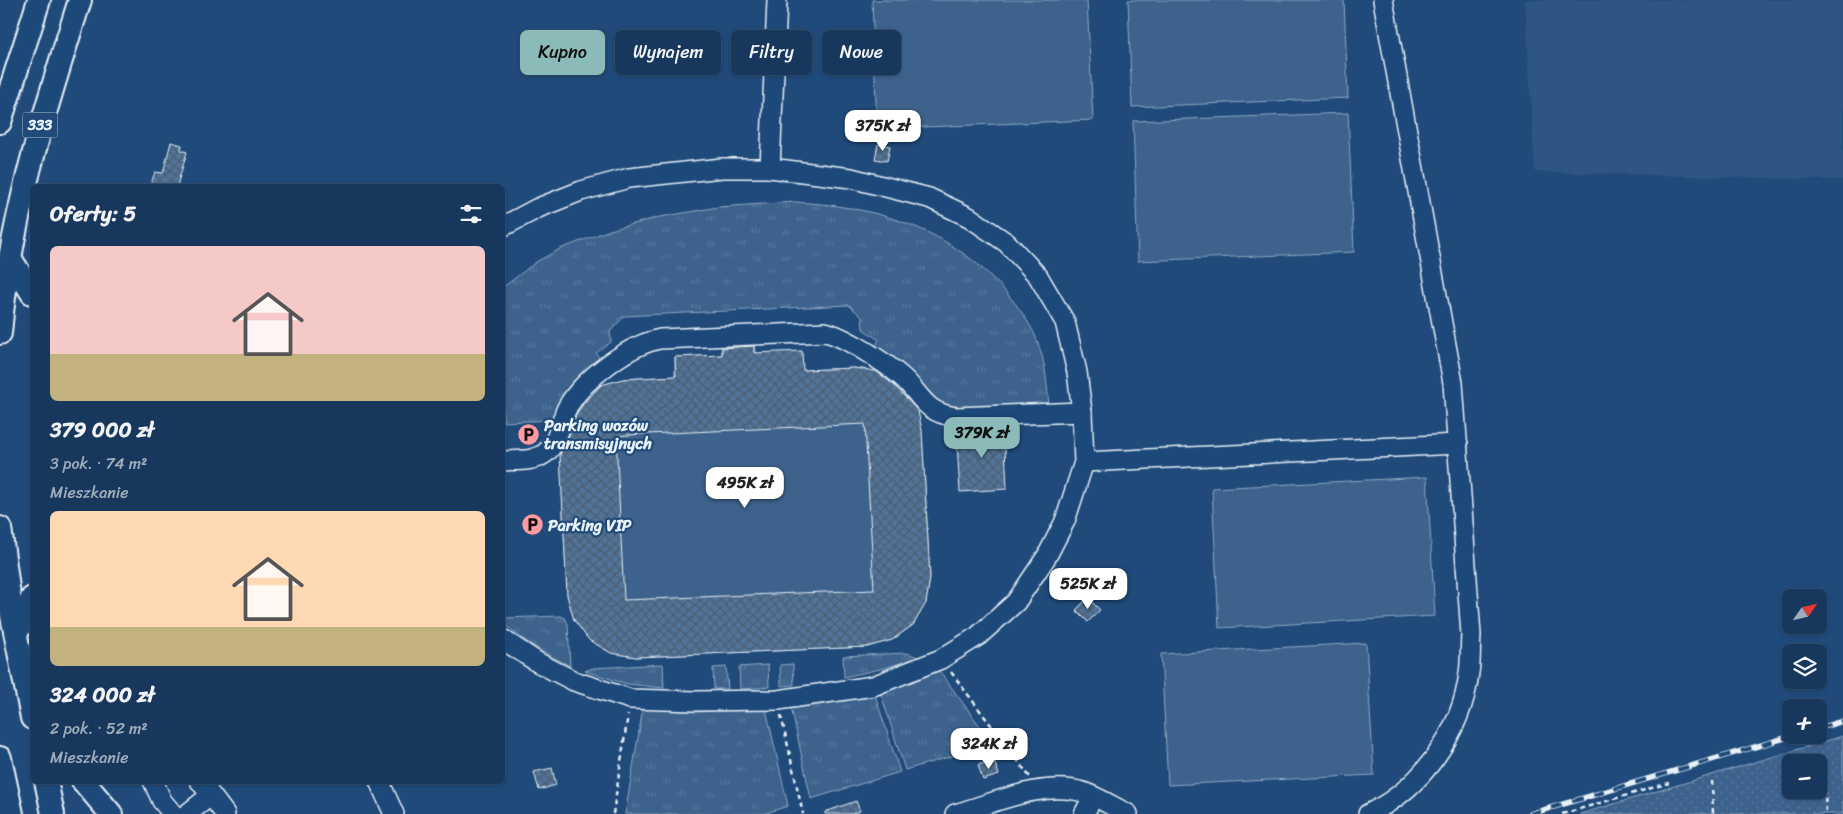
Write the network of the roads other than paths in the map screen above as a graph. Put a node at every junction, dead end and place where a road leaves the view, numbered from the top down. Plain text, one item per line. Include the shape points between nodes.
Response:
1 (38, 0) edge
2 (80, 0) edge
3 (88, 0) edge
4 (777, 0) edge
5 (1383, 0) edge
6 (66, 43) junction
7 (0, 122) edge
8 (770, 168) junction
9 (505, 225) edge
10 (10, 258) junction
11 (30, 290) edge
12 (0, 333) edge
13 (1082, 412) junction
14 (1458, 444) junction
15 (505, 461) edge
16 (1084, 462) junction
17 (0, 528) edge
18 (30, 603) edge
19 (16, 635) junction
20 (505, 641) edge
21 (28, 682) edge
22 (30, 700) edge
23 (0, 758) edge
24 (47, 784) edge
25 (86, 784) edge
26 (154, 784) edge
27 (379, 784) edge
28 (205, 789) edge
29 (1086, 810) edge
30 (12, 814) edge
31 (53, 814) edge
32 (111, 814) edge
33 (173, 814) edge
34 (187, 814) edge
35 (226, 814) edge
36 (394, 814) edge
37 (955, 814) edge
38 (1128, 814) edge
39 (1368, 814) edge

1 - 7 main road, 333
2 - 6 main road, 333
3 - 6 main road
4 - 8 lane
5 - 14 lane via 1453,383
6 - 10 main road, 333 via 35,142
8 - 9 lane via 722,168 629,178 582,191
8 - 13 lane via 851,178 930,198 969,217 1007,243 1038,276 1065,322 1078,372
10 - 11 main road
10 - 12 main road, 333
13 - 15 lane via 941,415 930,408 896,372 843,338 825,332 660,339 632,349 582,388 567,407 553,444 544,454 531,460
13 - 16 lane
14 - 16 lane
14 - 39 lane via 1471,635 1469,674 1448,738 1428,766 1403,791
16 - 20 lane via 1065,521 1047,556 1016,602 978,636 940,659 873,686 778,700 630,699 574,681
17 - 19 main road
18 - 19 main road
19 - 21 main road
21 - 22 main road
23 - 30 main road
24 - 31 main road
25 - 32 main road
26 - 33 lane
27 - 36 lane
28 - 34 lane
28 - 35 lane
29 - 37 lane via 1085,793 1062,788 1039,789
29 - 38 lane

